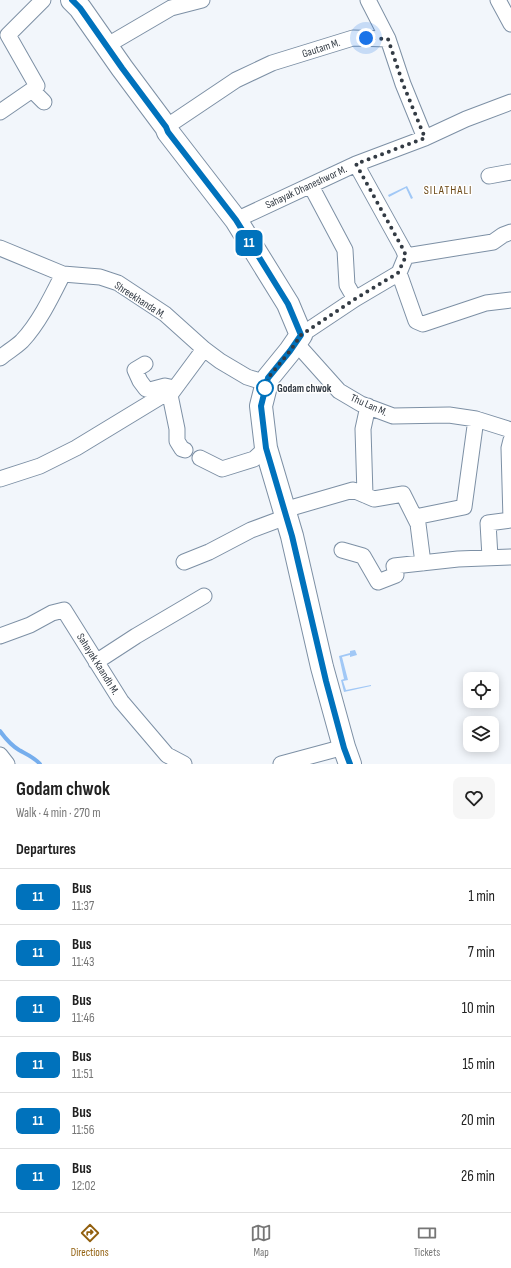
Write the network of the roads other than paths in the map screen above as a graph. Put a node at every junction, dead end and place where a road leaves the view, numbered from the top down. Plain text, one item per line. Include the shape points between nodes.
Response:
1 (43, 0) edge
2 (72, 0) edge
3 (202, 0) edge
4 (368, 0) edge
5 (498, 0) edge
6 (511, 24) edge
7 (4, 37) edge
8 (388, 39) junction
9 (106, 46) junction
10 (32, 90) junction
11 (44, 102) dead end
12 (511, 102) edge
13 (0, 112) edge
14 (166, 127) junction
15 (425, 138) junction
16 (356, 164) junction
17 (511, 172) edge
18 (490, 176) dead end
19 (311, 186) junction
20 (236, 220) junction
21 (511, 232) edge
22 (0, 248) edge
23 (406, 256) junction
24 (398, 273) junction
25 (63, 274) junction
26 (355, 299) junction
27 (511, 300) edge
28 (298, 339) junction
29 (204, 348) junction
30 (4, 349) edge
31 (145, 364) dead end
32 (266, 383) junction
33 (173, 392) junction
34 (368, 406) junction
35 (476, 419) junction
36 (511, 430) edge
37 (511, 440) edge
38 (266, 448) junction
39 (185, 450) dead end
40 (200, 458) dead end
41 (0, 479) edge
42 (365, 495) junction
43 (286, 514) junction
44 (415, 517) junction
45 (342, 550) dead end
46 (490, 557) junction
47 (511, 558) edge
48 (184, 562) dead end
49 (423, 563) junction
50 (204, 596) dead end
51 (0, 636) edge
52 (96, 662) junction
53 (0, 755) edge
54 (347, 756) edge
55 (7, 764) edge
56 (184, 764) edge
57 (281, 764) edge

1 - 7 street
2 - 9 main road
3 - 9 street via 171,8
4 - 8 street
5 - 6 street
7 - 10 street via 37,86
8 - 14 street, Gautam M. via 353,38 272,63 236,80
8 - 15 street
9 - 14 main road
10 - 11 street
10 - 13 street
12 - 15 street, Sahayak Dhaneshwor M.
14 - 20 main road
15 - 16 street, Sahayak Dhaneshwor M.
16 - 19 street, Sahayak Dhaneshwor M.
16 - 23 street
17 - 18 street
19 - 20 street, Sahayak Dhaneshwor M.
19 - 26 street via 345,250 347,285
20 - 28 main road via 288,304
21 - 23 street via 493,242
22 - 25 street, Shreekhanda M.
23 - 24 street
24 - 26 street
24 - 27 street via 416,321 423,324 486,303
25 - 29 street, Shreekhanda M. via 100,277 118,283 165,314
25 - 30 street via 34,326 22,340
26 - 28 street
28 - 32 main road
28 - 34 street, Thu Lan M. via 339,392
29 - 32 street, Shreekhanda M. via 247,377
29 - 33 street
31 - 33 street via 135,370 146,389 165,386
32 - 38 main road via 261,406
33 - 39 street via 177,441
33 - 41 street via 76,448 46,463
34 - 35 street, Thu Lan M. via 393,416 449,415
34 - 42 street via 363,429
35 - 36 street, Thu Lan M.
35 - 44 street via 464,507
37 - 46 street via 510,520 488,523
38 - 40 street via 254,459 222,469
38 - 43 main road
42 - 43 street via 353,490
42 - 44 street via 374,498 403,494
43 - 48 street
43 - 54 main road via 322,667
44 - 49 street
45 - 49 street via 363,556 378,582 396,575 394,566
46 - 47 street
46 - 49 street
50 - 52 street
51 - 52 street, Sahayak Kaandh M. via 64,610
52 - 56 street, Sahayak Kaandh M. via 121,701 167,755
53 - 55 street
54 - 57 street

